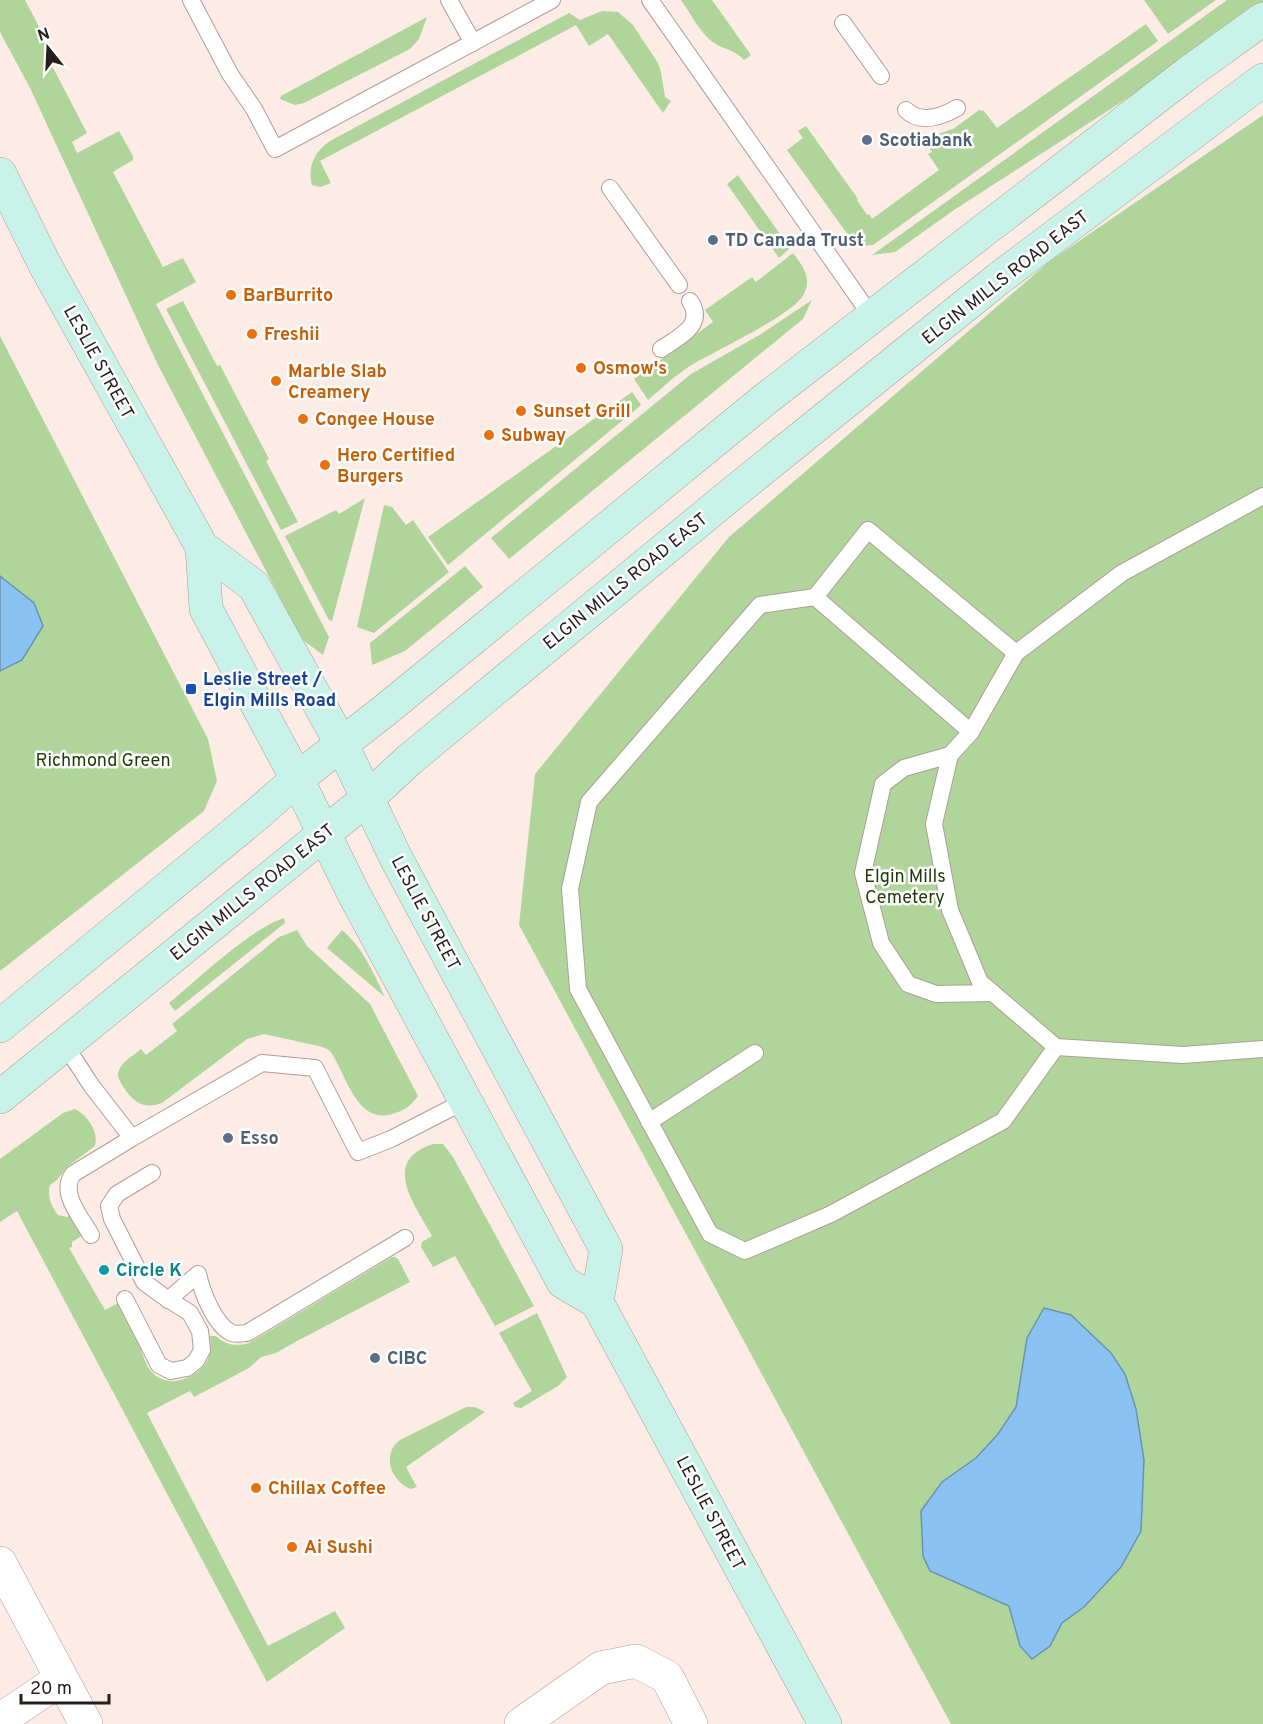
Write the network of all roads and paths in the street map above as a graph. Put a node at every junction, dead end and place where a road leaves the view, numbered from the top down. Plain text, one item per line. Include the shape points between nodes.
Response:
1 (191, 0) edge
2 (449, 0) edge
3 (552, 0) edge
4 (650, 0) edge
5 (1263, 20) edge
6 (843, 23) dead end
7 (472, 43) junction
8 (881, 76) dead end
9 (1263, 80) edge
10 (957, 108) dead end
11 (906, 110) dead end
12 (0, 174) edge
13 (610, 188) dead end
14 (679, 285) dead end
15 (690, 301) dead end
16 (872, 317) junction
17 (661, 349) dead end
18 (1263, 496) edge
19 (202, 547) junction
20 (815, 597) junction
21 (1016, 653) junction
22 (970, 732) junction
23 (342, 745) junction
24 (950, 755) junction
25 (297, 778) junction
26 (368, 798) junction
27 (323, 833) junction
28 (993, 993) junction
29 (0, 1026) edge
30 (65, 1045) junction
31 (1056, 1047) junction
32 (1263, 1049) edge
33 (755, 1053) dead end
34 (0, 1097) edge
35 (465, 1101) junction
36 (649, 1122) junction
37 (132, 1138) junction
38 (152, 1173) dead end
39 (91, 1235) dead end
40 (405, 1238) dead end
41 (125, 1299) dead end
42 (168, 1300) junction
43 (597, 1302) junction
44 (0, 1563) edge
45 (61, 1679) junction
46 (0, 1720) edge
47 (86, 1724) edge
48 (521, 1724) edge
49 (691, 1724) edge
50 (825, 1724) edge

1 - 7 lane via 275,149
2 - 7 lane
3 - 7 lane
4 - 16 lane
5 - 16 main road via 1188,73
6 - 8 lane
9 - 26 main road, ELGIN MILLS ROAD EAST via 998,279 583,615
10 - 11 lane via 928,118 916,117
12 - 19 main road, LESLIE STREET via 45,265
13 - 14 lane
15 - 17 lane via 696,316 694,325
16 - 23 main road via 768,397
18 - 21 lane via 1122,573
19 - 23 main road, LESLIE STREET via 254,586
19 - 25 main road, LESLIE STREET via 206,609
20 - 21 lane via 868,530
20 - 22 lane
20 - 36 lane via 760,605 589,802 570,889 578,989
21 - 22 lane
22 - 24 lane
23 - 25 main road
23 - 26 main road, LESLIE STREET
24 - 28 lane via 934,824 950,910 980,982
24 - 28 lane via 904,768 883,784 863,873 881,943 908,984 936,994
25 - 27 main road, LESLIE STREET
25 - 29 main road
26 - 27 main road, ELGIN MILLS ROAD EAST
26 - 43 main road, LESLIE STREET via 396,858 606,1249
27 - 30 main road, ELGIN MILLS ROAD EAST
27 - 35 main road, LESLIE STREET
28 - 31 lane
30 - 34 main road, ELGIN MILLS ROAD EAST
30 - 37 lane
31 - 32 lane via 1184,1055
31 - 36 lane via 1003,1120 831,1214 744,1251 710,1234
33 - 36 lane
35 - 37 lane via 358,1152 315,1068 262,1063
35 - 43 main road, LESLIE STREET via 563,1282
37 - 39 lane via 69,1179 67,1192
38 - 42 lane via 117,1194 109,1206 144,1282
40 - 42 lane via 247,1333 235,1334 221,1326 198,1274
41 - 42 lane via 159,1365 171,1371 187,1368 202,1350 200,1331 190,1313
43 - 50 main road, LESLIE STREET
44 - 45 street
45 - 46 street
45 - 47 street
48 - 49 street via 601,1668 636,1661 667,1677

